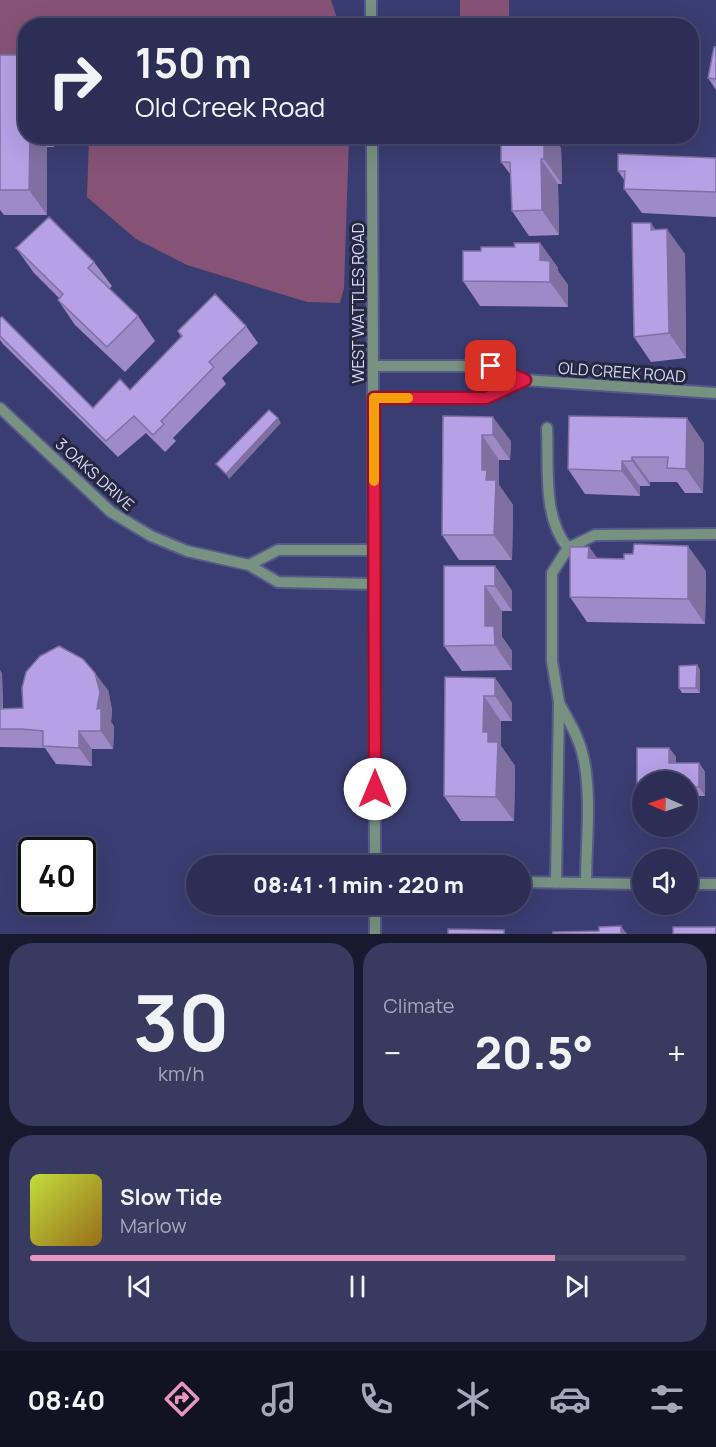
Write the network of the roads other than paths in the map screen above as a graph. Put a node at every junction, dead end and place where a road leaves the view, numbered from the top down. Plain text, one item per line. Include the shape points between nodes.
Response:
1 (371, 0) edge
2 (371, 18) edge
3 (372, 144) edge
4 (373, 366) junction
5 (525, 380) junction
6 (716, 393) edge
7 (374, 398) junction
8 (0, 408) edge
9 (547, 428) dead end
10 (716, 534) edge
11 (568, 548) junction
12 (374, 550) junction
13 (249, 565) junction
14 (374, 584) junction
15 (559, 702) junction
16 (375, 855) edge
17 (531, 882) edge
18 (555, 883) junction
19 (586, 884) junction
20 (632, 884) edge
21 (698, 884) edge
22 (716, 884) edge
23 (375, 915) edge
24 (375, 934) edge

1 - 2 street
3 - 4 street, WEST WATTLES ROAD
4 - 5 street, OLD CREEK ROAD via 491,366
4 - 7 street, WEST WATTLES ROAD
5 - 6 street, OLD CREEK ROAD
5 - 7 street, OLD CREEK ROAD via 486,398
7 - 12 street, WEST WATTLES ROAD
8 - 13 street, 3 OAKS DRIVE via 98,501 127,523 187,551
9 - 11 street via 552,517 556,532
10 - 11 street via 595,534
11 - 15 street via 558,559 550,586 552,661
12 - 13 street via 278,550
12 - 14 street, WEST WATTLES ROAD
13 - 14 street, 3 OAKS DRIVE via 278,582
14 - 16 street, WEST WATTLES ROAD
15 - 18 street
15 - 19 street via 583,755 586,775
17 - 18 street
18 - 19 street
19 - 20 street
21 - 22 street
23 - 24 street

